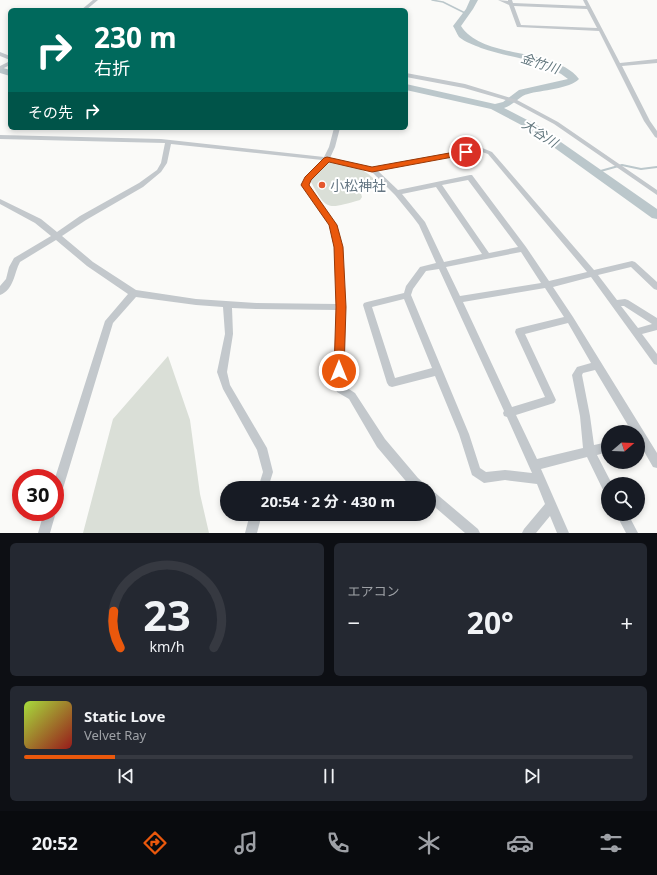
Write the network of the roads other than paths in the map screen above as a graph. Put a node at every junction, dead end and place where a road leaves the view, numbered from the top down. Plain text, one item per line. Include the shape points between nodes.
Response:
1 (96, 0) edge
2 (500, 0) edge
3 (585, 0) edge
4 (511, 2) edge
5 (86, 8) edge
6 (589, 8) junction
7 (600, 30) junction
8 (657, 61) edge
9 (618, 65) junction
10 (408, 75) edge
11 (337, 130) edge
12 (657, 136) edge
13 (0, 137) edge
14 (168, 142) junction
15 (327, 159) junction
16 (372, 169) junction
17 (438, 184) junction
18 (397, 193) junction
19 (657, 193) edge
20 (0, 202) edge
21 (57, 236) junction
22 (523, 249) junction
23 (488, 257) junction
24 (442, 265) junction
25 (592, 273) junction
26 (546, 285) junction
27 (657, 287) edge
28 (0, 292) edge
29 (134, 293) junction
30 (407, 295) junction
31 (458, 300) junction
32 (227, 304) junction
33 (615, 304) junction
34 (341, 307) junction
35 (570, 319) junction
36 (657, 324) edge
37 (636, 332) junction
38 (657, 361) edge
39 (598, 365) junction
40 (438, 371) junction
41 (508, 413) junction
42 (633, 425) edge
43 (645, 445) edge
44 (601, 448) edge
45 (589, 451) junction
46 (657, 463) edge
47 (534, 465) junction
48 (63, 469) edge
49 (602, 477) edge
50 (539, 479) junction
51 (265, 481) edge
52 (413, 481) edge
53 (436, 501) edge
54 (551, 506) junction
55 (47, 521) edge
56 (254, 521) edge
57 (626, 521) edge
58 (44, 533) edge
59 (251, 533) edge
60 (474, 533) edge
61 (528, 533) edge
62 (563, 533) edge
63 (632, 533) edge

1 - 5 street
2 - 4 street
3 - 6 street
4 - 6 street
4 - 7 street via 519,26
6 - 7 street
7 - 9 street
8 - 9 street
9 - 12 street
10 - 19 street via 465,86 520,104 556,123
11 - 15 street
13 - 14 street
14 - 15 street
14 - 21 street via 164,163 159,171 141,185
15 - 16 street
15 - 34 street via 307,179 305,185 333,225 338,247
16 - 18 street
16 - 25 street via 480,149 490,153
17 - 18 street
17 - 22 street via 470,177
17 - 23 street
18 - 24 street via 416,215
20 - 21 street via 38,221
21 - 28 street via 17,260 10,280
21 - 29 street via 90,264
22 - 23 street
22 - 26 street
23 - 24 street
24 - 30 street via 423,269
24 - 31 street
25 - 26 street
25 - 27 street via 632,264
25 - 33 street
26 - 31 street
26 - 35 street
29 - 32 street
29 - 48 street via 109,321
30 - 40 street
30 - 40 street via 367,305 392,383
31 - 41 street
32 - 34 street
32 - 51 street via 229,334 222,372 226,386 262,448 268,472
33 - 36 street via 625,302
33 - 37 street
34 - 52 street via 340,390 352,396 381,443
35 - 39 street
35 - 41 street via 519,332 551,400
36 - 37 street
37 - 38 street
39 - 42 street
39 - 45 street via 580,370 577,375
40 - 50 street via 476,471 484,478 505,475
41 - 47 street
43 - 46 street
44 - 45 street
45 - 47 street
45 - 49 street
47 - 50 street
50 - 54 street
53 - 60 street
54 - 61 street
54 - 62 street
55 - 58 street
56 - 59 street
57 - 63 street

